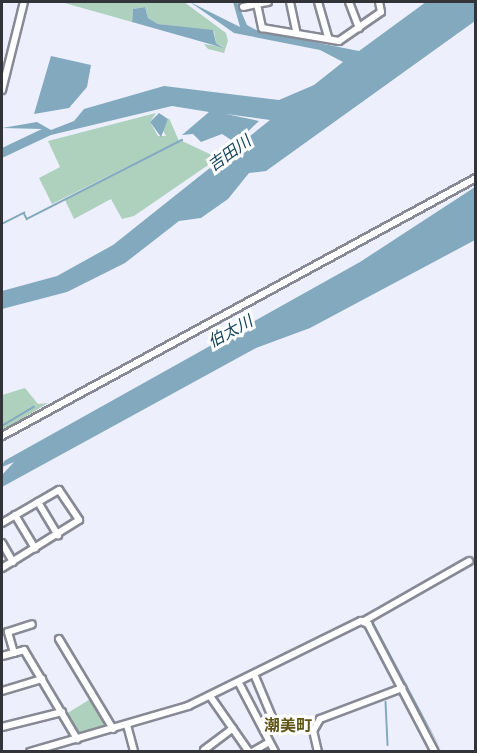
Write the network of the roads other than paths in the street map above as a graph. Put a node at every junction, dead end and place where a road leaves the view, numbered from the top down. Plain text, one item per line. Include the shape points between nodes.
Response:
1 (24, 2) edge
2 (268, 2) edge
3 (290, 2) edge
4 (318, 2) edge
5 (348, 2) edge
6 (379, 2) edge
7 (257, 4) junction
8 (243, 7) dead end
9 (359, 28) junction
10 (296, 31) junction
11 (327, 38) junction
12 (3, 74) edge
13 (2, 90) edge
14 (476, 178) edge
15 (2, 436) edge
16 (38, 502) junction
17 (15, 515) junction
18 (2, 523) edge
19 (58, 536) junction
20 (2, 543) edge
21 (35, 549) junction
22 (469, 561) dead end
23 (13, 562) junction
24 (2, 568) edge
25 (363, 621) junction
26 (32, 624) dead end
27 (59, 639) dead end
28 (14, 653) junction
29 (2, 656) edge
30 (254, 674) junction
31 (42, 679) junction
32 (240, 685) dead end
33 (402, 688) junction
34 (2, 691) edge
35 (210, 696) junction
36 (62, 712) junction
37 (127, 725) junction
38 (2, 727) edge
39 (233, 728) junction
40 (113, 729) junction
41 (277, 729) dead end
42 (77, 739) junction
43 (269, 742) junction
44 (59, 743) junction
45 (204, 750) edge
46 (30, 752) edge
47 (60, 752) edge
48 (134, 752) edge
49 (251, 752) edge
50 (274, 752) edge
51 (318, 752) edge
52 (435, 752) edge

1 - 12 street
2 - 7 street
3 - 10 street
4 - 11 street
5 - 9 street
6 - 9 street via 381,12
7 - 8 street
7 - 10 street via 262,28
9 - 11 street via 340,40
10 - 11 street
12 - 13 street
14 - 15 street
16 - 17 street
16 - 19 street
16 - 19 street via 59,490 68,500 79,523
17 - 18 street
17 - 21 street
19 - 21 street
20 - 23 street
21 - 23 street
22 - 25 street
23 - 24 street
25 - 30 street
25 - 33 street
26 - 28 street via 8,632
27 - 40 street
28 - 29 street
28 - 31 street via 24,650
30 - 35 street
30 - 41 street
31 - 34 street
31 - 36 street
32 - 43 street
33 - 51 street via 320,719 314,731
33 - 52 street
35 - 37 street
35 - 39 street
36 - 38 street
36 - 42 street
37 - 40 street
37 - 48 street
39 - 45 street
39 - 49 street
40 - 42 street
42 - 44 street
43 - 49 street
43 - 50 street
44 - 46 street
44 - 47 street

